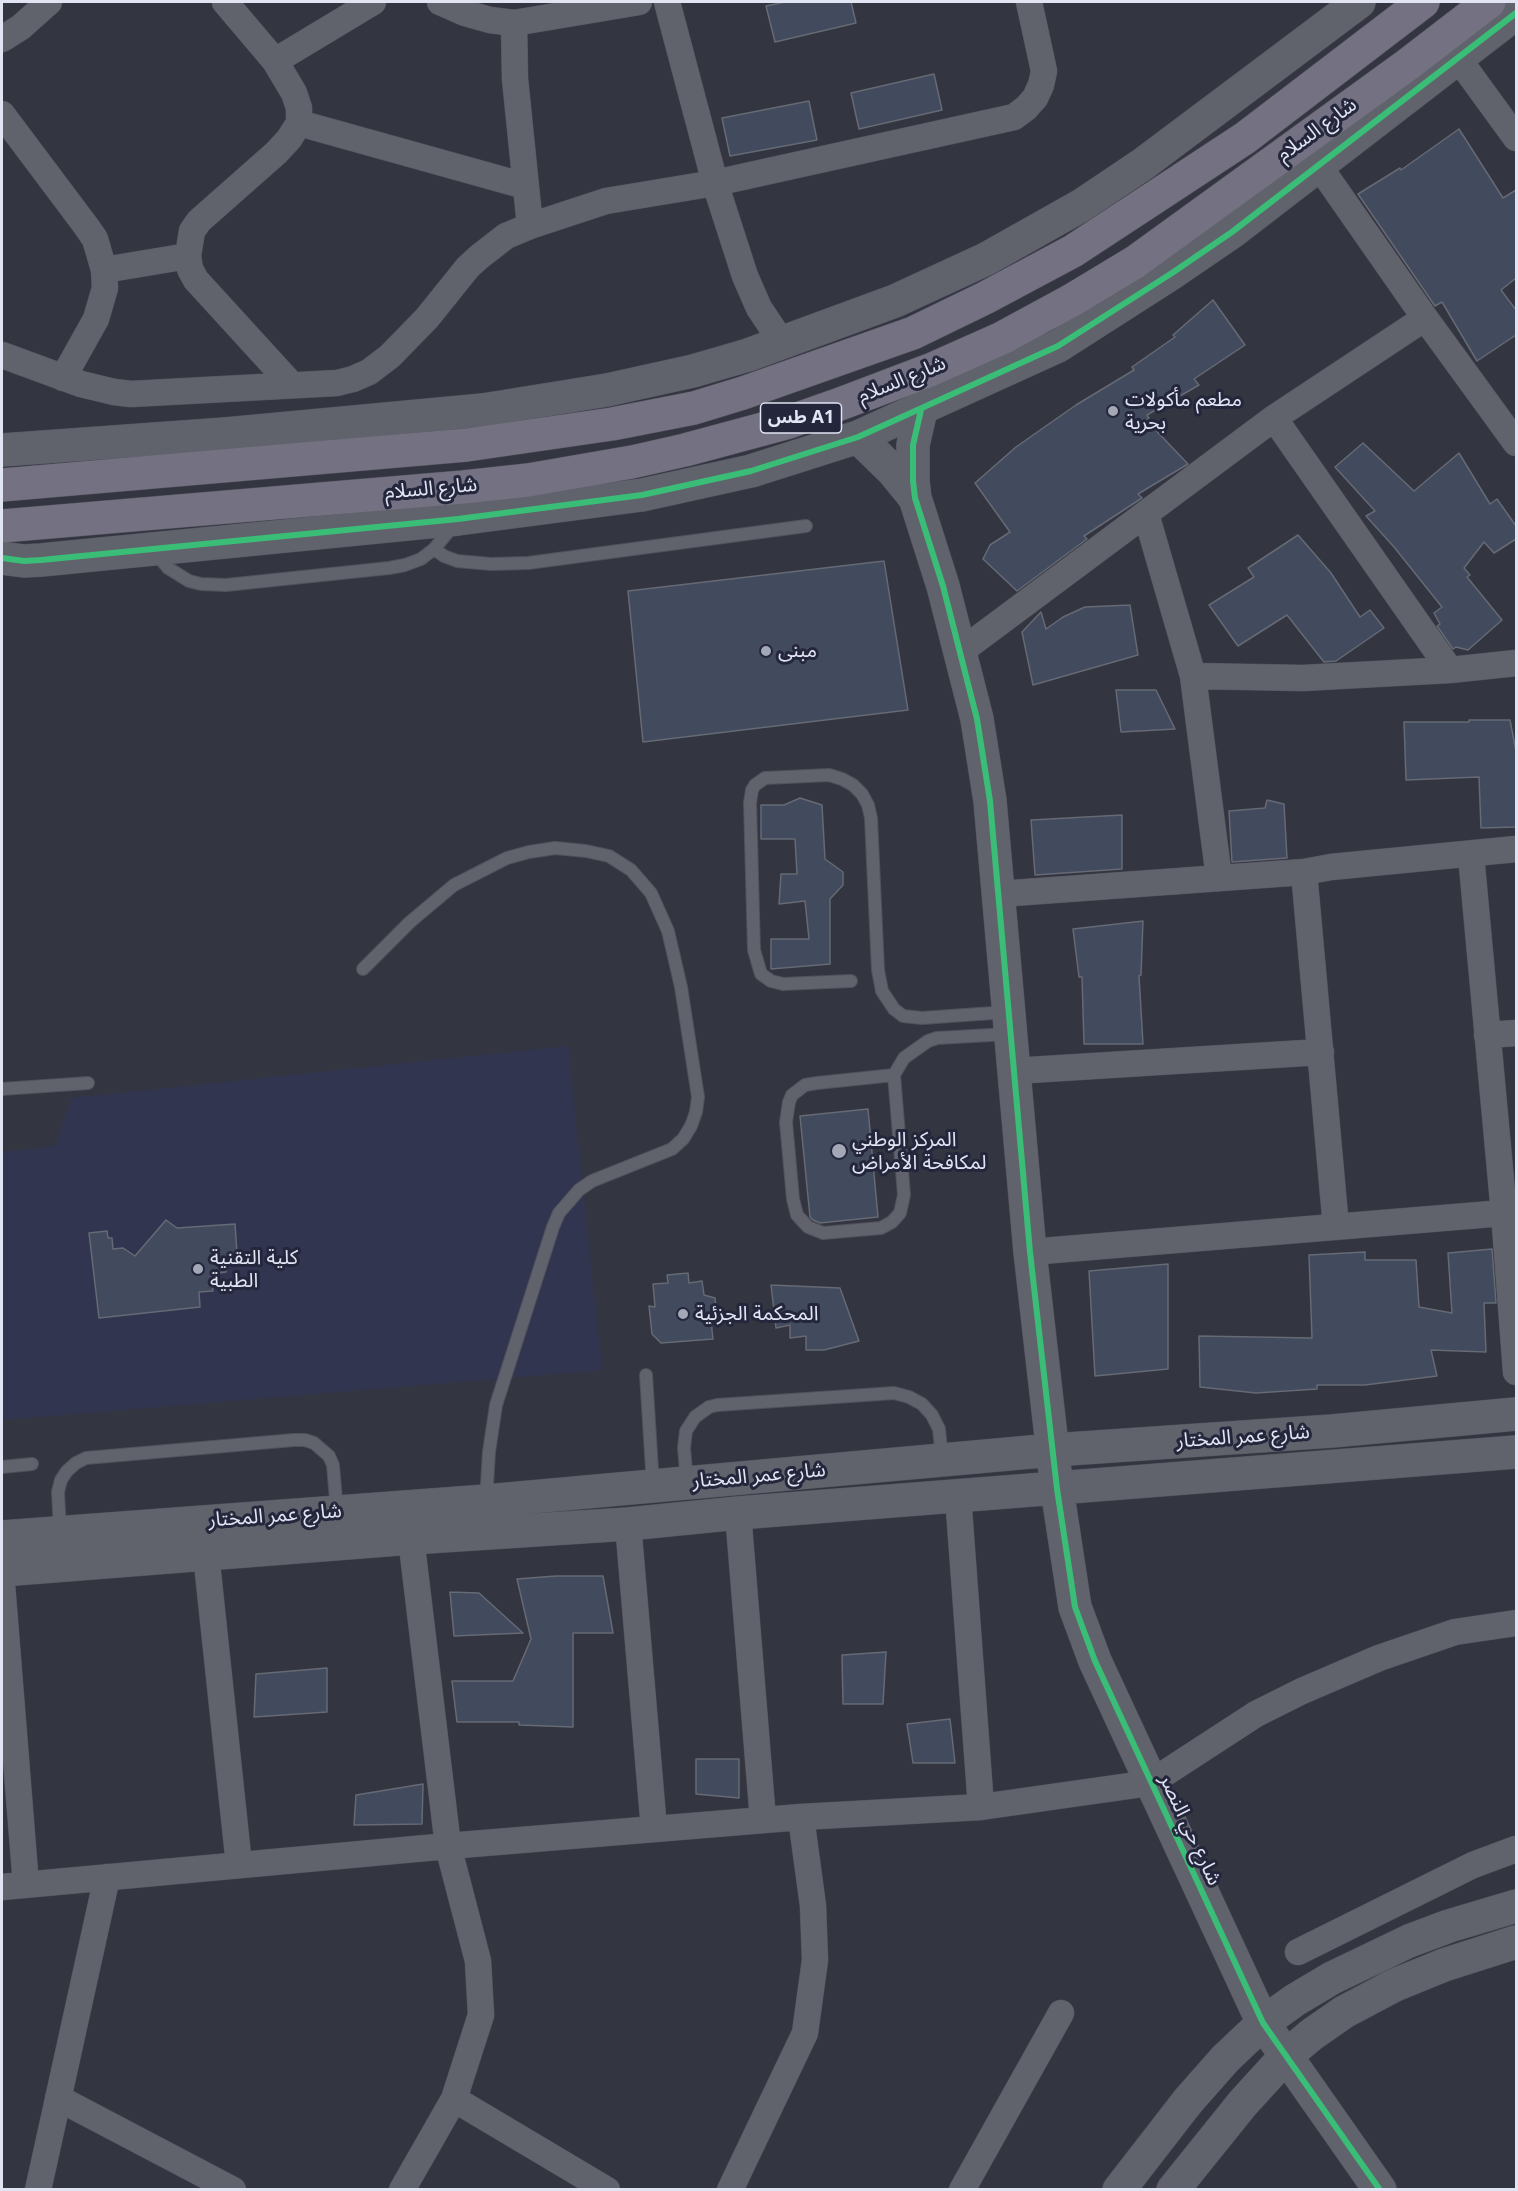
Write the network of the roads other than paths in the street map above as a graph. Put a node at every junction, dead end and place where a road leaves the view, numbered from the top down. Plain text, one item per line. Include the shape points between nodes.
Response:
1 (49, 2) edge
2 (225, 2) edge
3 (373, 2) edge
4 (440, 2) edge
5 (639, 2) edge
6 (667, 2) edge
7 (1029, 2) edge
8 (1359, 2) edge
9 (1423, 2) edge
10 (1489, 2) edge
11 (1516, 13) edge
12 (514, 22) junction
13 (2, 39) edge
14 (1457, 57) junction
15 (275, 61) junction
16 (2, 114) edge
17 (299, 123) junction
18 (1516, 138) edge
19 (1319, 166) junction
20 (715, 183) junction
21 (525, 186) junction
22 (530, 226) junction
23 (188, 256) junction
24 (105, 270) junction
25 (1425, 318) junction
26 (781, 341) junction
27 (2, 355) edge
28 (63, 378) junction
29 (291, 384) junction
30 (921, 410) junction
31 (1274, 418) junction
32 (858, 437) junction
33 (1516, 443) edge
34 (2, 450) edge
35 (2, 485) edge
36 (915, 498) junction
37 (1146, 513) junction
38 (458, 519) junction
39 (2, 526) edge
40 (806, 526) dead end
41 (153, 548) junction
42 (434, 549) junction
43 (2, 558) edge
44 (960, 652) junction
45 (1516, 663) edge
46 (1450, 670) junction
47 (1193, 676) junction
48 (1516, 849) edge
49 (1471, 855) junction
50 (1304, 872) junction
51 (1219, 878) junction
52 (999, 894) junction
53 (363, 969) dead end
54 (851, 981) dead end
55 (1009, 1023) junction
56 (1516, 1033) edge
57 (1487, 1035) junction
58 (1321, 1052) junction
59 (1013, 1071) junction
60 (894, 1075) junction
61 (88, 1083) dead end
62 (2, 1089) edge
63 (1510, 1213) edge
64 (1336, 1227) junction
65 (1030, 1252) junction
66 (1516, 1372) edge
67 (646, 1375) dead end
68 (1516, 1414) edge
69 (1332, 1431) junction
70 (1053, 1450) junction
71 (1516, 1452) edge
72 (942, 1460) junction
73 (32, 1464) dead end
74 (1335, 1466) junction
75 (2, 1467) edge
76 (687, 1483) junction
77 (653, 1486) junction
78 (1057, 1489) junction
79 (958, 1497) junction
80 (486, 1501) junction
81 (337, 1511) junction
82 (738, 1513) junction
83 (628, 1524) junction
84 (60, 1532) junction
85 (488, 1534) junction
86 (2, 1537) edge
87 (411, 1538) junction
88 (206, 1554) junction
89 (2, 1570) edge
90 (2, 1584) edge
91 (1516, 1623) edge
92 (1150, 1783) junction
93 (981, 1807) junction
94 (801, 1817) junction
95 (763, 1820) junction
96 (654, 1829) junction
97 (448, 1846) junction
98 (1516, 1849) edge
99 (239, 1865) junction
100 (107, 1877) junction
101 (14, 1886) edge
102 (1516, 1906) edge
103 (1516, 1942) edge
104 (1298, 1952) dead end
105 (1061, 2013) dead end
106 (1263, 2023) junction
107 (1286, 2057) junction
108 (58, 2098) junction
109 (454, 2099) junction
110 (38, 2190) edge
111 (233, 2190) edge
112 (402, 2190) edge
113 (607, 2190) edge
114 (730, 2190) edge
115 (962, 2190) edge
116 (1119, 2190) edge
117 (1173, 2190) edge
118 (1380, 2190) edge

1 - 13 street
2 - 15 street
3 - 15 street
4 - 12 street via 465,14
5 - 12 street
6 - 20 street
7 - 20 street via 1044,71 1035,98 1014,117
8 - 26 street via 1082,205 986,259 895,301
9 - 35 highway, شارع السلام via 1245,138 1073,251 913,333 743,393 694,408 612,424 467,445
10 - 39 highway, شارع السلام / طس A1 via 1135,262 1002,338 840,405 685,450 528,480
11 - 14 street
12 - 21 street via 514,79
14 - 18 street
14 - 19 street
15 - 17 street via 294,93
16 - 24 street via 95,239
17 - 21 street
17 - 23 street via 276,153 198,221 192,231
19 - 25 street
19 - 30 street via 1232,232 1058,346
20 - 22 street via 606,201
20 - 26 street via 752,293
21 - 22 street
22 - 29 street via 506,236 479,257 427,318 369,372 337,383
23 - 24 street
23 - 29 street via 196,280
24 - 28 street via 105,288 96,319
25 - 31 street
25 - 33 street
26 - 34 street via 693,371 483,410
27 - 28 street
28 - 29 street via 131,394
30 - 32 street
30 - 36 street via 913,445
31 - 37 street
31 - 46 street
32 - 36 street
32 - 38 street via 697,484
36 - 44 street, شارع حي النصر
37 - 44 street
37 - 47 street
38 - 41 street
38 - 42 lane
40 - 42 lane via 528,563 457,561
41 - 42 lane via 178,575 213,585 389,568 421,559
41 - 43 street via 41,560
44 - 52 street, شارع حي النصر via 977,719
45 - 46 street
46 - 47 street via 1303,678
47 - 51 street
48 - 49 street
49 - 50 street
49 - 57 street
50 - 51 street
50 - 58 street
51 - 52 street
52 - 55 street, شارع حي النصر
53 - 80 lane via 454,885 507,858 555,848 609,856 631,870 651,893 668,932 676,964 696,1082 696,1112 683,1139 672,1149 592,1181 559,1214 496,1405
54 - 55 lane via 783,984 760,974 754,950 750,803 752,790 765,778 829,775 853,785 865,800 871,818 878,970 882,991 894,1009 903,1016
55 - 59 street, شارع حي النصر
55 - 60 lane via 928,1041 904,1058
56 - 57 street
57 - 63 street
58 - 59 street
58 - 64 street
59 - 65 street, شارع حي النصر
60 - 60 lane via 805,1085 792,1095 786,1122 793,1199 797,1215 808,1227 823,1233 881,1228 900,1213 904,1195
61 - 62 lane
63 - 64 street
63 - 66 street
64 - 65 street
65 - 70 street, شارع حي النصر
67 - 77 lane
68 - 69 street, شارع عمر المختار
69 - 70 street, شارع عمر المختار
69 - 74 street
70 - 72 street, شارع عمر المختار
70 - 78 street, شارع حي النصر
71 - 74 street, شارع عمر المختار
72 - 76 street, شارع عمر المختار
72 - 76 lane via 939,1429 932,1415 909,1396 886,1393 717,1405 694,1417 686,1431
73 - 75 lane
74 - 78 street, شارع عمر المختار
76 - 77 street, شارع عمر المختار
77 - 80 street, شارع عمر المختار
78 - 79 street, شارع عمر المختار
78 - 92 street, شارع حي النصر via 1075,1606 1095,1661
79 - 82 street, شارع عمر المختار
79 - 93 street
80 - 81 street, شارع عمر المختار
80 - 85 street
81 - 84 street, شارع عمر المختار
81 - 84 lane via 329,1456 314,1443 294,1440 86,1458 61,1480
82 - 83 street, شارع عمر المختار
82 - 95 street
83 - 85 street, شارع عمر المختار
83 - 96 street
84 - 86 street, شارع عمر المختار
85 - 87 street, شارع عمر المختار
87 - 88 street, شارع عمر المختار
87 - 97 street
88 - 89 street, شارع عمر المختار
88 - 99 street
90 - 101 street
91 - 92 street via 1455,1632 1311,1687 1256,1713
92 - 93 street
92 - 106 street, شارع حي النصر
93 - 94 street
94 - 95 street
94 - 114 street via 813,1906 815,1960 805,2033
95 - 96 street
96 - 97 street
97 - 99 street
97 - 109 street via 478,1961 481,2015
98 - 104 street via 1473,1865
99 - 100 street
100 - 101 street
100 - 108 street
102 - 106 street via 1409,1941 1332,1978
103 - 107 street via 1395,1985 1344,2012
105 - 115 street
106 - 107 street, شارع حي النصر
106 - 116 street via 1188,2101
107 - 117 street
107 - 118 street, شارع حي النصر
108 - 110 street
108 - 111 street
109 - 112 street
109 - 113 street

